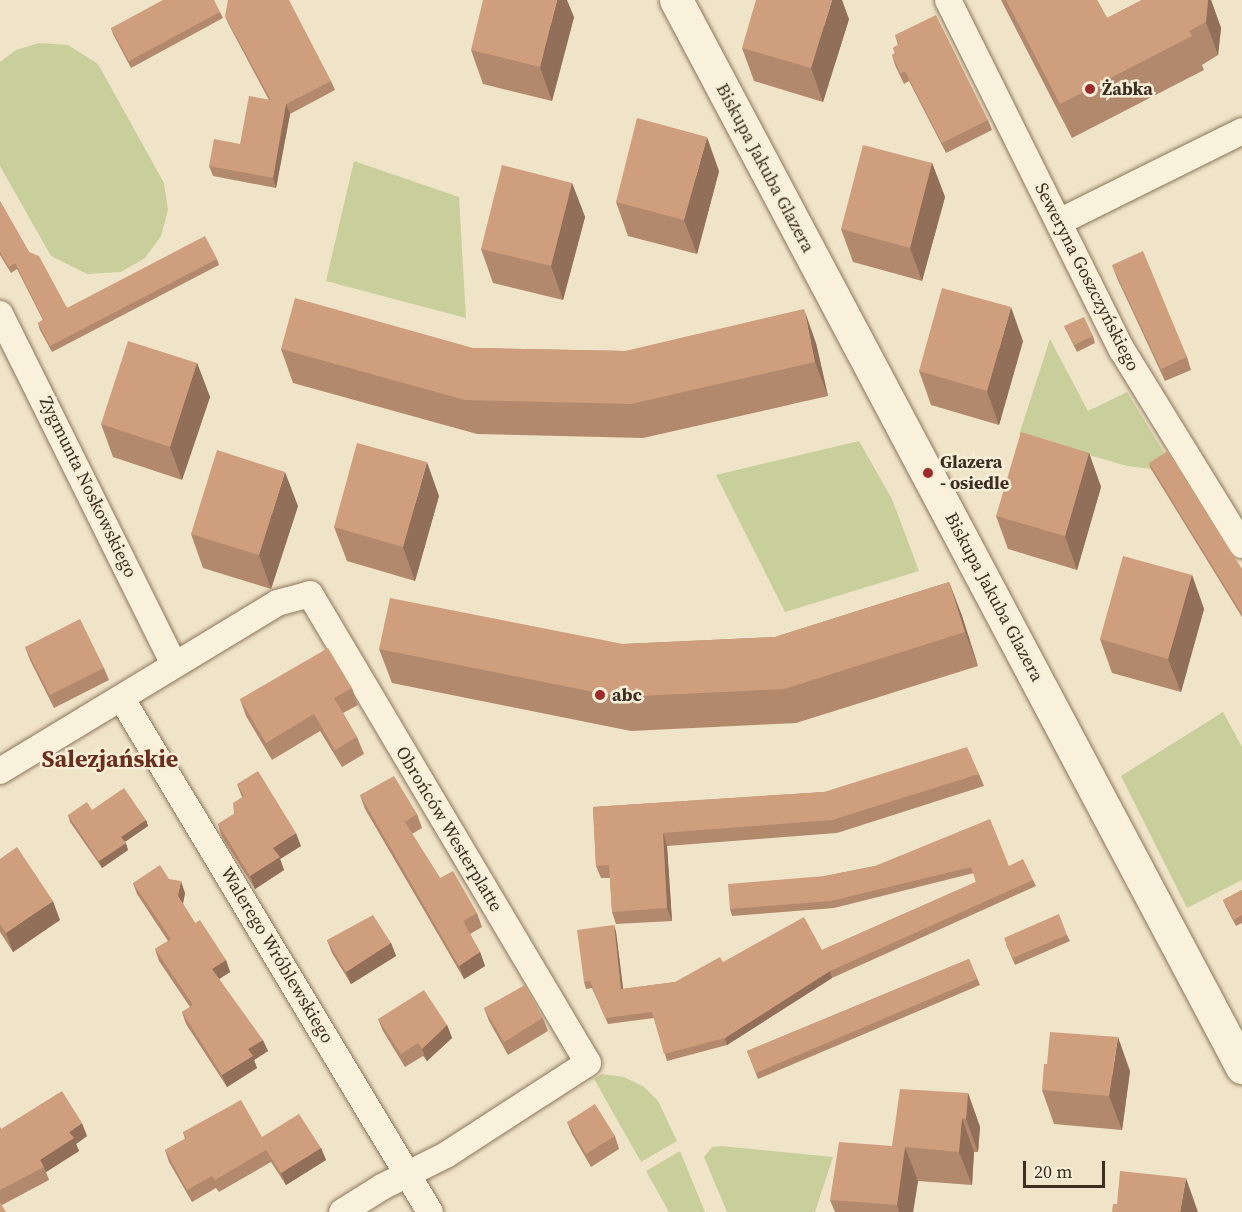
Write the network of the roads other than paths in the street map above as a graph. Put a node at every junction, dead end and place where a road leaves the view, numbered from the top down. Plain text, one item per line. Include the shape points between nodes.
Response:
1 (676, 0) edge
2 (948, 0) edge
3 (1242, 131) edge
4 (1059, 222) junction
5 (0, 314) edge
6 (1242, 545) edge
7 (173, 662) junction
8 (122, 699) junction
9 (0, 771) edge
10 (1242, 1067) edge
11 (409, 1172) junction
12 (342, 1212) edge
13 (430, 1212) edge

1 - 10 street, Biskupa Jakuba Glazera
2 - 4 street, Seweryna Goszczyńskiego
3 - 4 street
4 - 6 street, Seweryna Goszczyńskiego via 1122,350
5 - 7 street, Zygmunta Noskowskiego
7 - 8 street
7 - 11 street, Obrońców Westerplatte via 277,603 310,594 588,1063 446,1155
8 - 9 street
8 - 11 street, Walerego Wróblewskiego
11 - 12 street
11 - 13 street, Walerego Wróblewskiego

